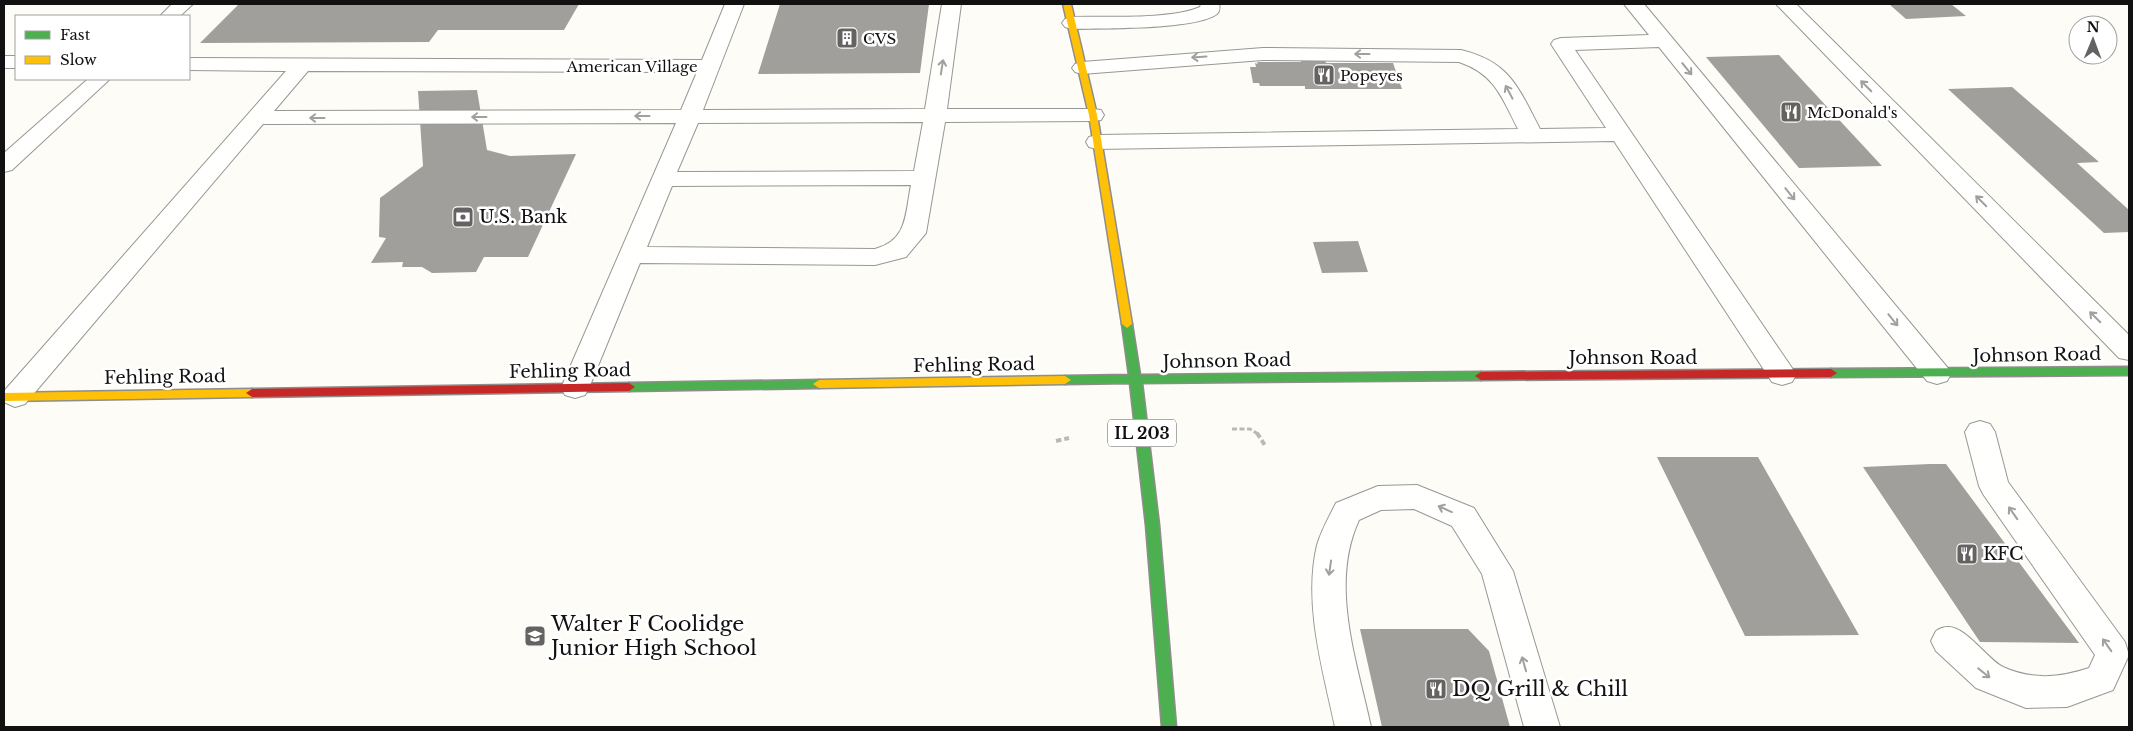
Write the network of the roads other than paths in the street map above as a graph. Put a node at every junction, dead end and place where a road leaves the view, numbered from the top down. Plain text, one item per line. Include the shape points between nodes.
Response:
1 (183, 4) edge
2 (734, 4) edge
3 (952, 4) edge
4 (1067, 4) edge
5 (1210, 4) edge
6 (1634, 4) edge
7 (1785, 4) edge
8 (170, 15) edge
9 (1072, 23) junction
10 (1664, 41) junction
11 (190, 64) edge
12 (303, 64) junction
13 (710, 66) junction
14 (1082, 68) junction
15 (99, 80) edge
16 (935, 115) junction
17 (690, 116) junction
18 (1093, 116) junction
19 (256, 118) junction
20 (1621, 134) junction
21 (1532, 135) junction
22 (1098, 142) junction
23 (4, 164) edge
24 (924, 178) junction
25 (663, 179) junction
26 (631, 255) junction
27 (2129, 351) edge
28 (2129, 371) edge
29 (1937, 374) junction
30 (1782, 375) junction
31 (1136, 380) junction
32 (574, 388) junction
33 (9, 397) edge
34 (1980, 432) dead end
35 (1948, 640) dead end
36 (1169, 727) edge
37 (1353, 727) edge
38 (1542, 727) edge

1 - 8 lane
2 - 13 lane
16 -> 3 lane
4 - 9 street, IL 203
5 - 9 lane via 1210,10 1204,14 1183,18
6 - 10 lane
27 -> 7 lane
9 - 14 street, IL 203
10 - 20 lane via 1561,44
10 -> 29 lane
11 - 12 lane, American Village
12 - 13 lane, American Village
12 - 19 lane
13 - 17 lane, American Village
14 - 18 street, IL 203
21 -> 14 lane via 1500,76 1478,60 1461,56 1263,54
15 - 23 lane
16 - 17 lane
16 - 18 lane
16 - 24 lane
17 -> 19 lane
17 - 25 lane, American Village
18 - 22 street, IL 203
19 - 33 lane
20 - 21 lane
20 - 30 lane
21 - 22 lane
22 - 31 street, IL 203
24 - 25 lane
24 - 26 lane via 914,233 897,251 883,255
25 - 26 lane, American Village
26 - 32 lane, American Village
28 - 29 street, Johnson Road
29 - 30 street, Johnson Road
30 - 31 street, Johnson Road
31 - 32 street, Fehling Road
31 - 36 street, IL 203
32 - 33 street, Fehling Road
35 -> 34 lane via 1988,678 2026,692 2067,691 2101,679 2113,654 1994,486
38 -> 37 lane via 1497,571 1463,517 1417,497 1378,498 1347,512 1333,545 1328,577 1329,606

